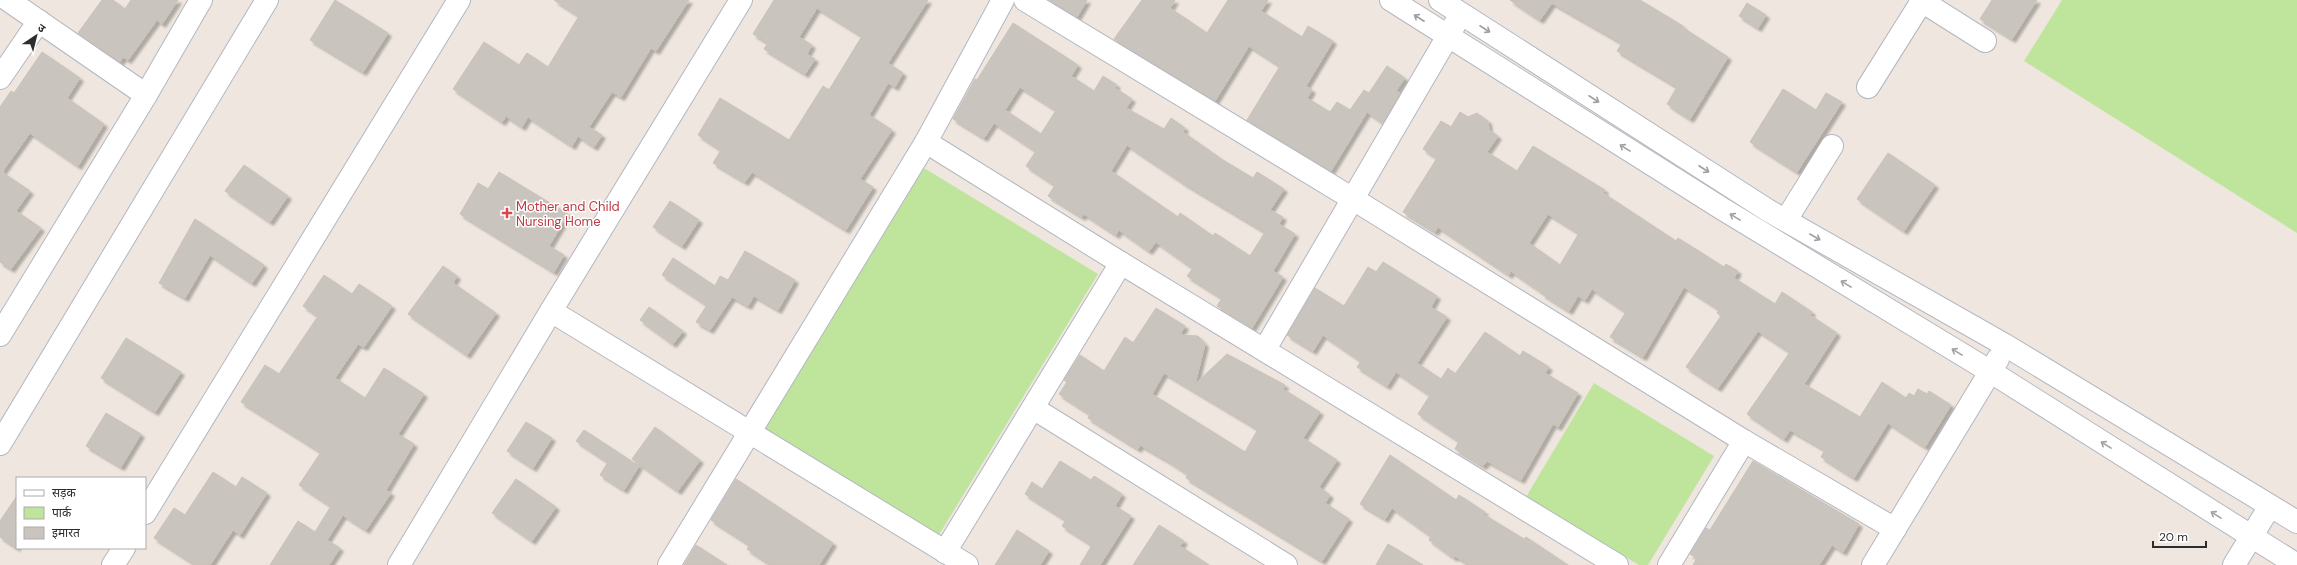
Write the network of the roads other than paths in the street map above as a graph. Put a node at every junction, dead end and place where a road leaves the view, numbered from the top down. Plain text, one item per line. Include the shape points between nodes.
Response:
1 (8, 0) edge
2 (201, 0) edge
3 (267, 0) edge
4 (459, 0) edge
5 (741, 0) edge
6 (1003, 0) edge
7 (1025, 0) edge
8 (1440, 0) edge
9 (1921, 0) edge
10 (1398, 2) edge
11 (1460, 13) junction
12 (39, 21) junction
13 (1448, 37) junction
14 (1985, 41) dead end
15 (0, 78) edge
16 (1868, 87) dead end
17 (146, 95) junction
18 (926, 142) junction
19 (1832, 146) dead end
20 (1353, 199) junction
21 (1786, 220) junction
22 (1121, 263) junction
23 (551, 311) junction
24 (0, 335) edge
25 (2005, 345) junction
26 (1265, 349) junction
27 (1990, 372) junction
28 (1033, 408) junction
29 (750, 432) junction
30 (1744, 441) junction
31 (0, 444) edge
32 (2270, 506) junction
33 (146, 511) edge
34 (2297, 522) edge
35 (1895, 529) junction
36 (2251, 537) junction
37 (123, 549) edge
38 (945, 552) junction
39 (114, 565) edge
40 (399, 565) edge
41 (669, 565) edge
42 (967, 565) edge
43 (1286, 565) edge
44 (1617, 565) edge
45 (1669, 565) edge
46 (1873, 565) edge
47 (2234, 565) edge
48 (2297, 565) edge

1 - 12 street
2 - 17 street
3 - 31 street
4 - 33 street
5 - 23 street
6 - 18 street
7 - 20 street
8 - 11 street
9 - 14 street
9 - 16 street
13 -> 10 street
11 - 13 street
11 -> 21 street
12 - 15 street
12 - 17 street
13 - 20 street
27 -> 13 street
17 - 24 street
18 - 22 street
18 - 29 street
19 - 21 street
20 - 26 street
20 - 30 street
21 -> 25 street
22 - 26 street
22 - 28 street
23 - 29 street
23 - 40 street
25 - 27 street
25 - 32 street
26 - 44 street
27 - 35 street
36 -> 27 street
28 - 38 street
28 - 43 street
29 - 38 street
29 - 41 street
30 - 35 street
30 - 45 street
32 - 34 street
32 - 36 street
35 - 46 street
36 - 47 street
36 - 48 street
37 - 39 street
38 - 42 street

